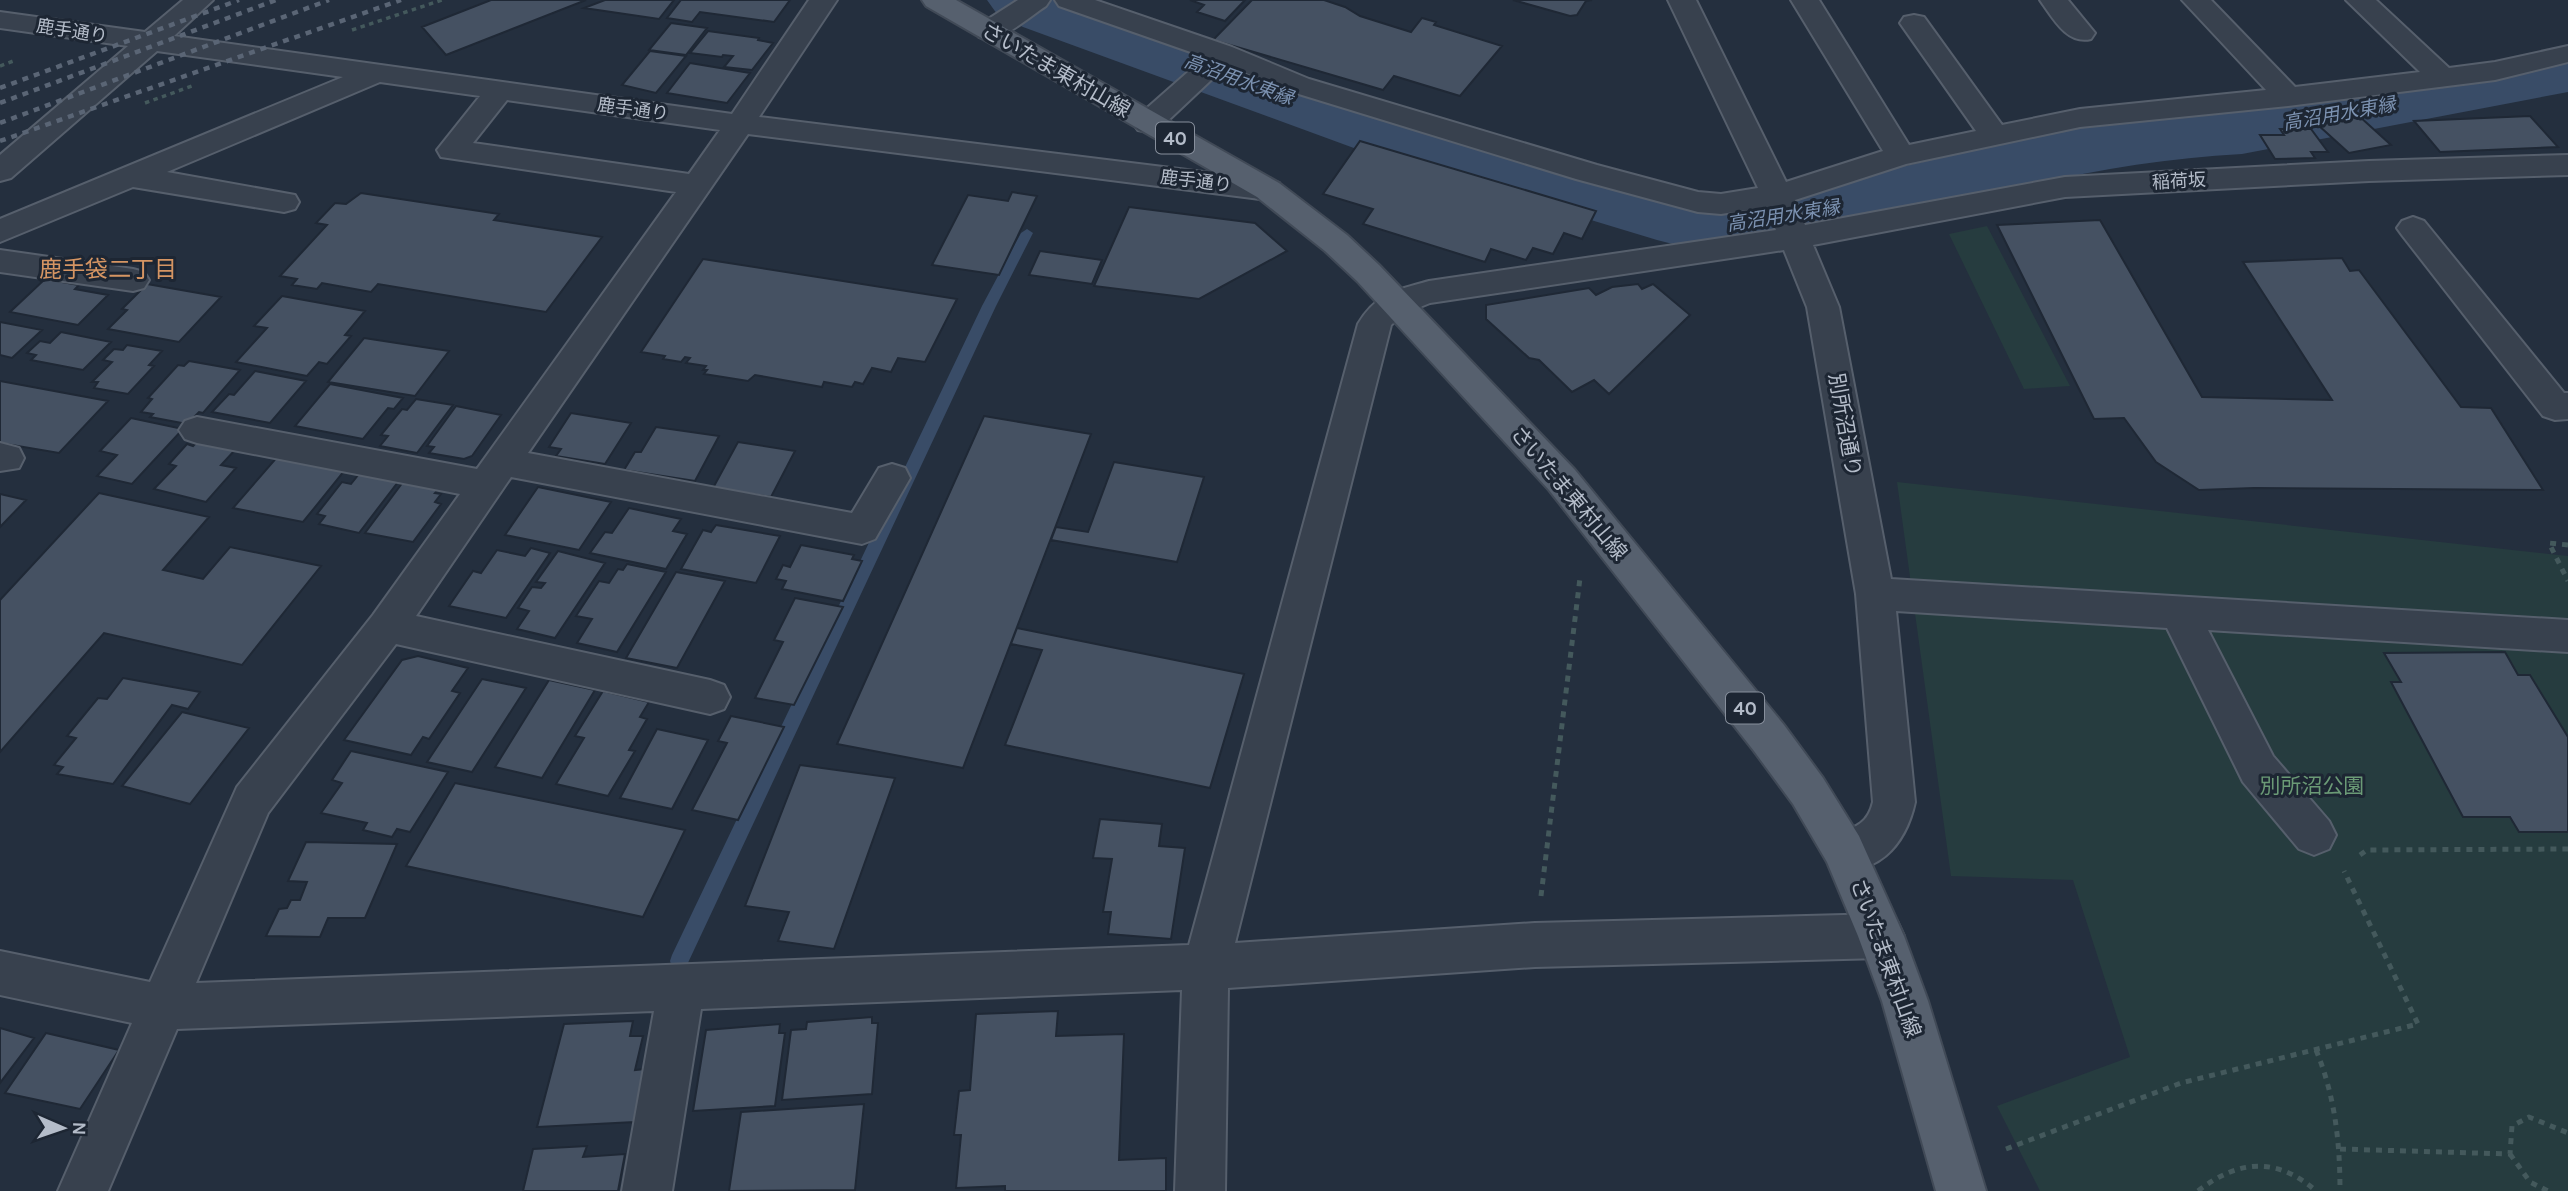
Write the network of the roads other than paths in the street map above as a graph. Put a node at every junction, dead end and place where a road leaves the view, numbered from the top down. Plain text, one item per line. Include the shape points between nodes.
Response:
1 (199, 0) edge
2 (823, 0) edge
3 (936, 0) edge
4 (1069, 0) edge
5 (1682, 0) edge
6 (1805, 0) edge
7 (2054, 0) edge
8 (2196, 0) edge
9 (2360, 0) edge
10 (1031, 4) edge
11 (0, 20) edge
12 (1914, 23) dead end
13 (989, 31) junction
14 (2081, 33) dead end
15 (149, 43) junction
16 (2568, 54) edge
17 (1219, 58) junction
18 (381, 72) junction
19 (2442, 78) junction
20 (500, 90) junction
21 (2288, 97) junction
22 (1148, 123) junction
23 (740, 124) junction
24 (1995, 137) junction
25 (34, 142) junction
26 (0, 155) edge
27 (1901, 156) junction
28 (2568, 165) edge
29 (0, 171) edge
30 (134, 177) junction
31 (697, 185) junction
32 (1268, 190) junction
33 (284, 202) dead end
34 (1785, 215) junction
35 (2413, 228) dead end
36 (0, 231) edge
37 (0, 261) edge
38 (133, 280) dead end
39 (1397, 302) junction
40 (2568, 406) edge
41 (197, 430) dead end
42 (494, 473) junction
43 (892, 478) dead end
44 (1875, 594) junction
45 (2179, 613) junction
46 (387, 626) junction
47 (2568, 636) edge
48 (710, 697) dead end
49 (2314, 835) road end
50 (1844, 850) junction
51 (1881, 936) junction
52 (1206, 967) junction
53 (0, 972) edge
54 (681, 989) junction
55 (162, 1007) junction
56 (83, 1191) edge
57 (647, 1191) edge
58 (1200, 1191) edge
59 (1961, 1191) edge

1 - 15 street
2 - 23 street
3 - 13 main road, さいたま東村山線 / 40
4 - 17 street
5 - 34 street, 別所沼通り
6 - 27 street
7 - 14 street
8 - 21 street
9 - 19 street
10 - 13 street
11 - 15 street, 鹿手通り
12 - 24 street
13 - 22 main road, さいたま東村山線 / 40
15 - 18 street, 鹿手通り
15 - 25 street
16 - 19 street
17 - 22 street
17 - 34 street via 1587,172 1698,202
18 - 20 street, 鹿手通り
18 - 30 street
19 - 21 street
20 - 23 street, 鹿手通り
20 - 31 street via 453,150
21 - 24 street via 2080,118
22 - 32 main road, さいたま東村山線 / 40
23 - 31 street
23 - 32 street, 鹿手通り
24 - 27 street
25 - 26 street
25 - 29 street
27 - 34 street
28 - 34 street, 稲荷坂 via 2065,187
30 - 33 street
30 - 36 street
31 - 42 street
32 - 39 main road, さいたま東村山線 / 40 via 1336,243
34 - 39 street
34 - 44 street, 別所沼通り via 1823,307
35 - 40 street via 2555,407
37 - 38 street
39 - 50 main road, さいたま東村山線 / 40 via 1562,480 1769,738
39 - 52 street via 1381,312 1375,324
41 - 42 street
42 - 43 street via 862,529
42 - 46 street
44 - 45 street
44 - 50 street, 別所沼通り via 1894,802 1890,823 1882,834 1870,844
45 - 47 street
45 - 49 street via 2258,769
46 - 48 street
46 - 55 street via 252,801
50 - 51 main road, さいたま東村山線 / 40
51 - 52 street via 1535,945
51 - 59 main road, さいたま東村山線 / 40
52 - 54 street
52 - 58 street
53 - 55 street
54 - 55 street
54 - 57 street
55 - 56 street

